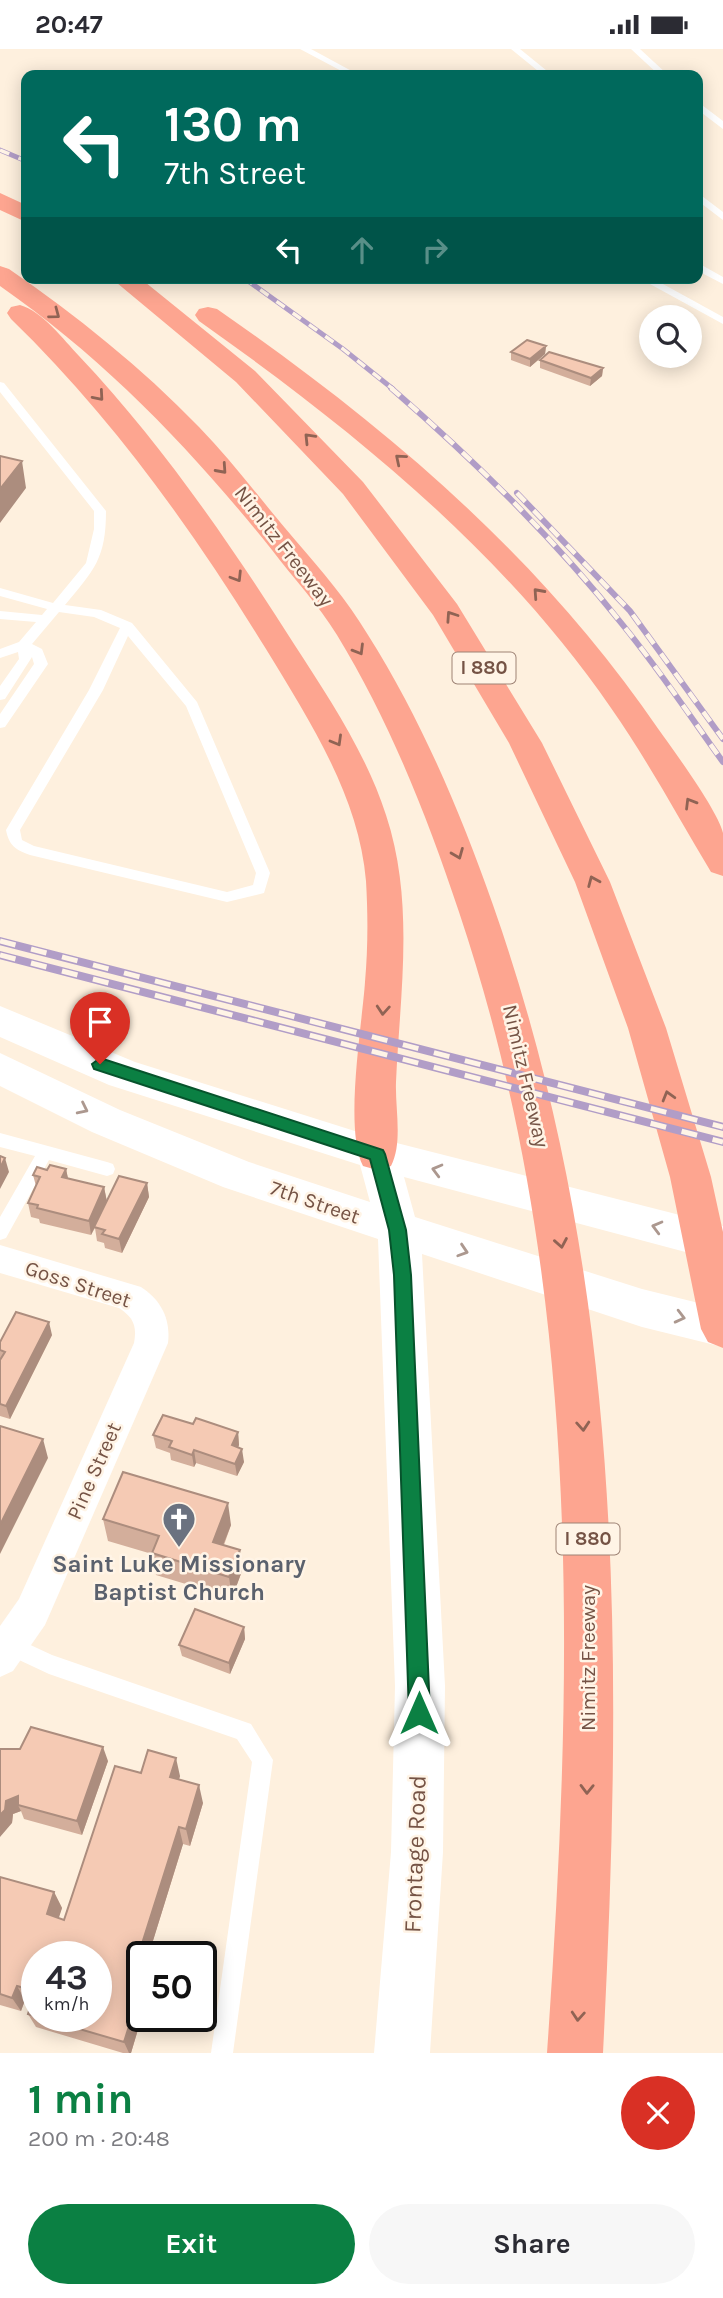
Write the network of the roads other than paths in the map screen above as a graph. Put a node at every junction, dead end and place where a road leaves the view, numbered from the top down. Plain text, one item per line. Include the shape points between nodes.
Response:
1 (304, 49) edge
2 (514, 49) edge
3 (635, 49) edge
4 (345, 70) edge
5 (541, 70) edge
6 (658, 70) edge
7 (703, 109) edge
8 (723, 127) edge
9 (0, 200) edge
10 (703, 200) edge
11 (21, 212) edge
12 (723, 217) edge
13 (703, 269) edge
14 (0, 274) edge
15 (723, 281) edge
16 (132, 284) edge
17 (158, 284) edge
18 (655, 284) edge
19 (0, 295) edge
20 (723, 321) edge
21 (0, 385) edge
22 (0, 592) edge
23 (54, 607) junction
24 (0, 615) edge
25 (43, 619) junction
26 (127, 626) junction
27 (24, 645) junction
28 (0, 654) edge
29 (0, 696) edge
30 (0, 724) edge
31 (723, 863) edge
32 (0, 1021) edge
33 (0, 1069) edge
34 (0, 1140) edge
35 (45, 1153) junction
36 (377, 1154) junction
37 (107, 1169) dead end
38 (398, 1230) junction
39 (0, 1233) edge
40 (723, 1244) edge
41 (0, 1259) edge
42 (151, 1316) joint
43 (723, 1328) edge
44 (3, 1648) edge
45 (222, 2053) edge
46 (402, 2053) edge
47 (575, 2053) edge

1 - 4 lane
2 - 5 lane
3 - 6 lane
7 - 8 lane
9 - 11 highway
10 - 12 lane
13 - 15 lane
14 -> 47 highway, Nimitz Freeway / I 880 via 109,357 171,415 310,574 393,710 446,823 504,982 540,1128 578,1358 587,1495 589,1637 585,1884
43 -> 16 highway, I 880 via 686,1161 643,1013 579,848 527,741 453,618 387,528 306,435 214,348
31 -> 17 highway via 654,746 596,664 542,597 468,519 332,405
18 - 20 lane
19 -> 36 highway via 81,374 194,514 338,742 360,788 380,856 387,918 373,1112
21 - 23 lane via 100,511 99,546 92,564
22 - 23 lane
23 - 25 lane
23 - 26 lane via 97,613
24 - 25 lane
25 - 27 lane
26 - 26 lane via 96,690 13,830 16,842 30,850 227,897 250,894 259,889 264,873 192,705
27 - 28 lane
27 - 29 lane via 26,659
27 - 30 lane via 37,652 41,664
32 - 36 main road via 123,1073
33 -> 38 main road, 7th Street via 106,1121 237,1175
34 - 35 lane
35 - 37 lane
35 - 39 lane
36 - 38 main road, Frontage Road
40 -> 36 main road
38 -> 43 main road, 7th Street via 642,1308
38 - 46 main road, Frontage Road via 420,1686 417,1852
41 - 42 street, Goss Street via 129,1297
42 - 44 street, Pine Street via 151,1343 32,1612
44 - 45 lane via 244,1731 263,1760

